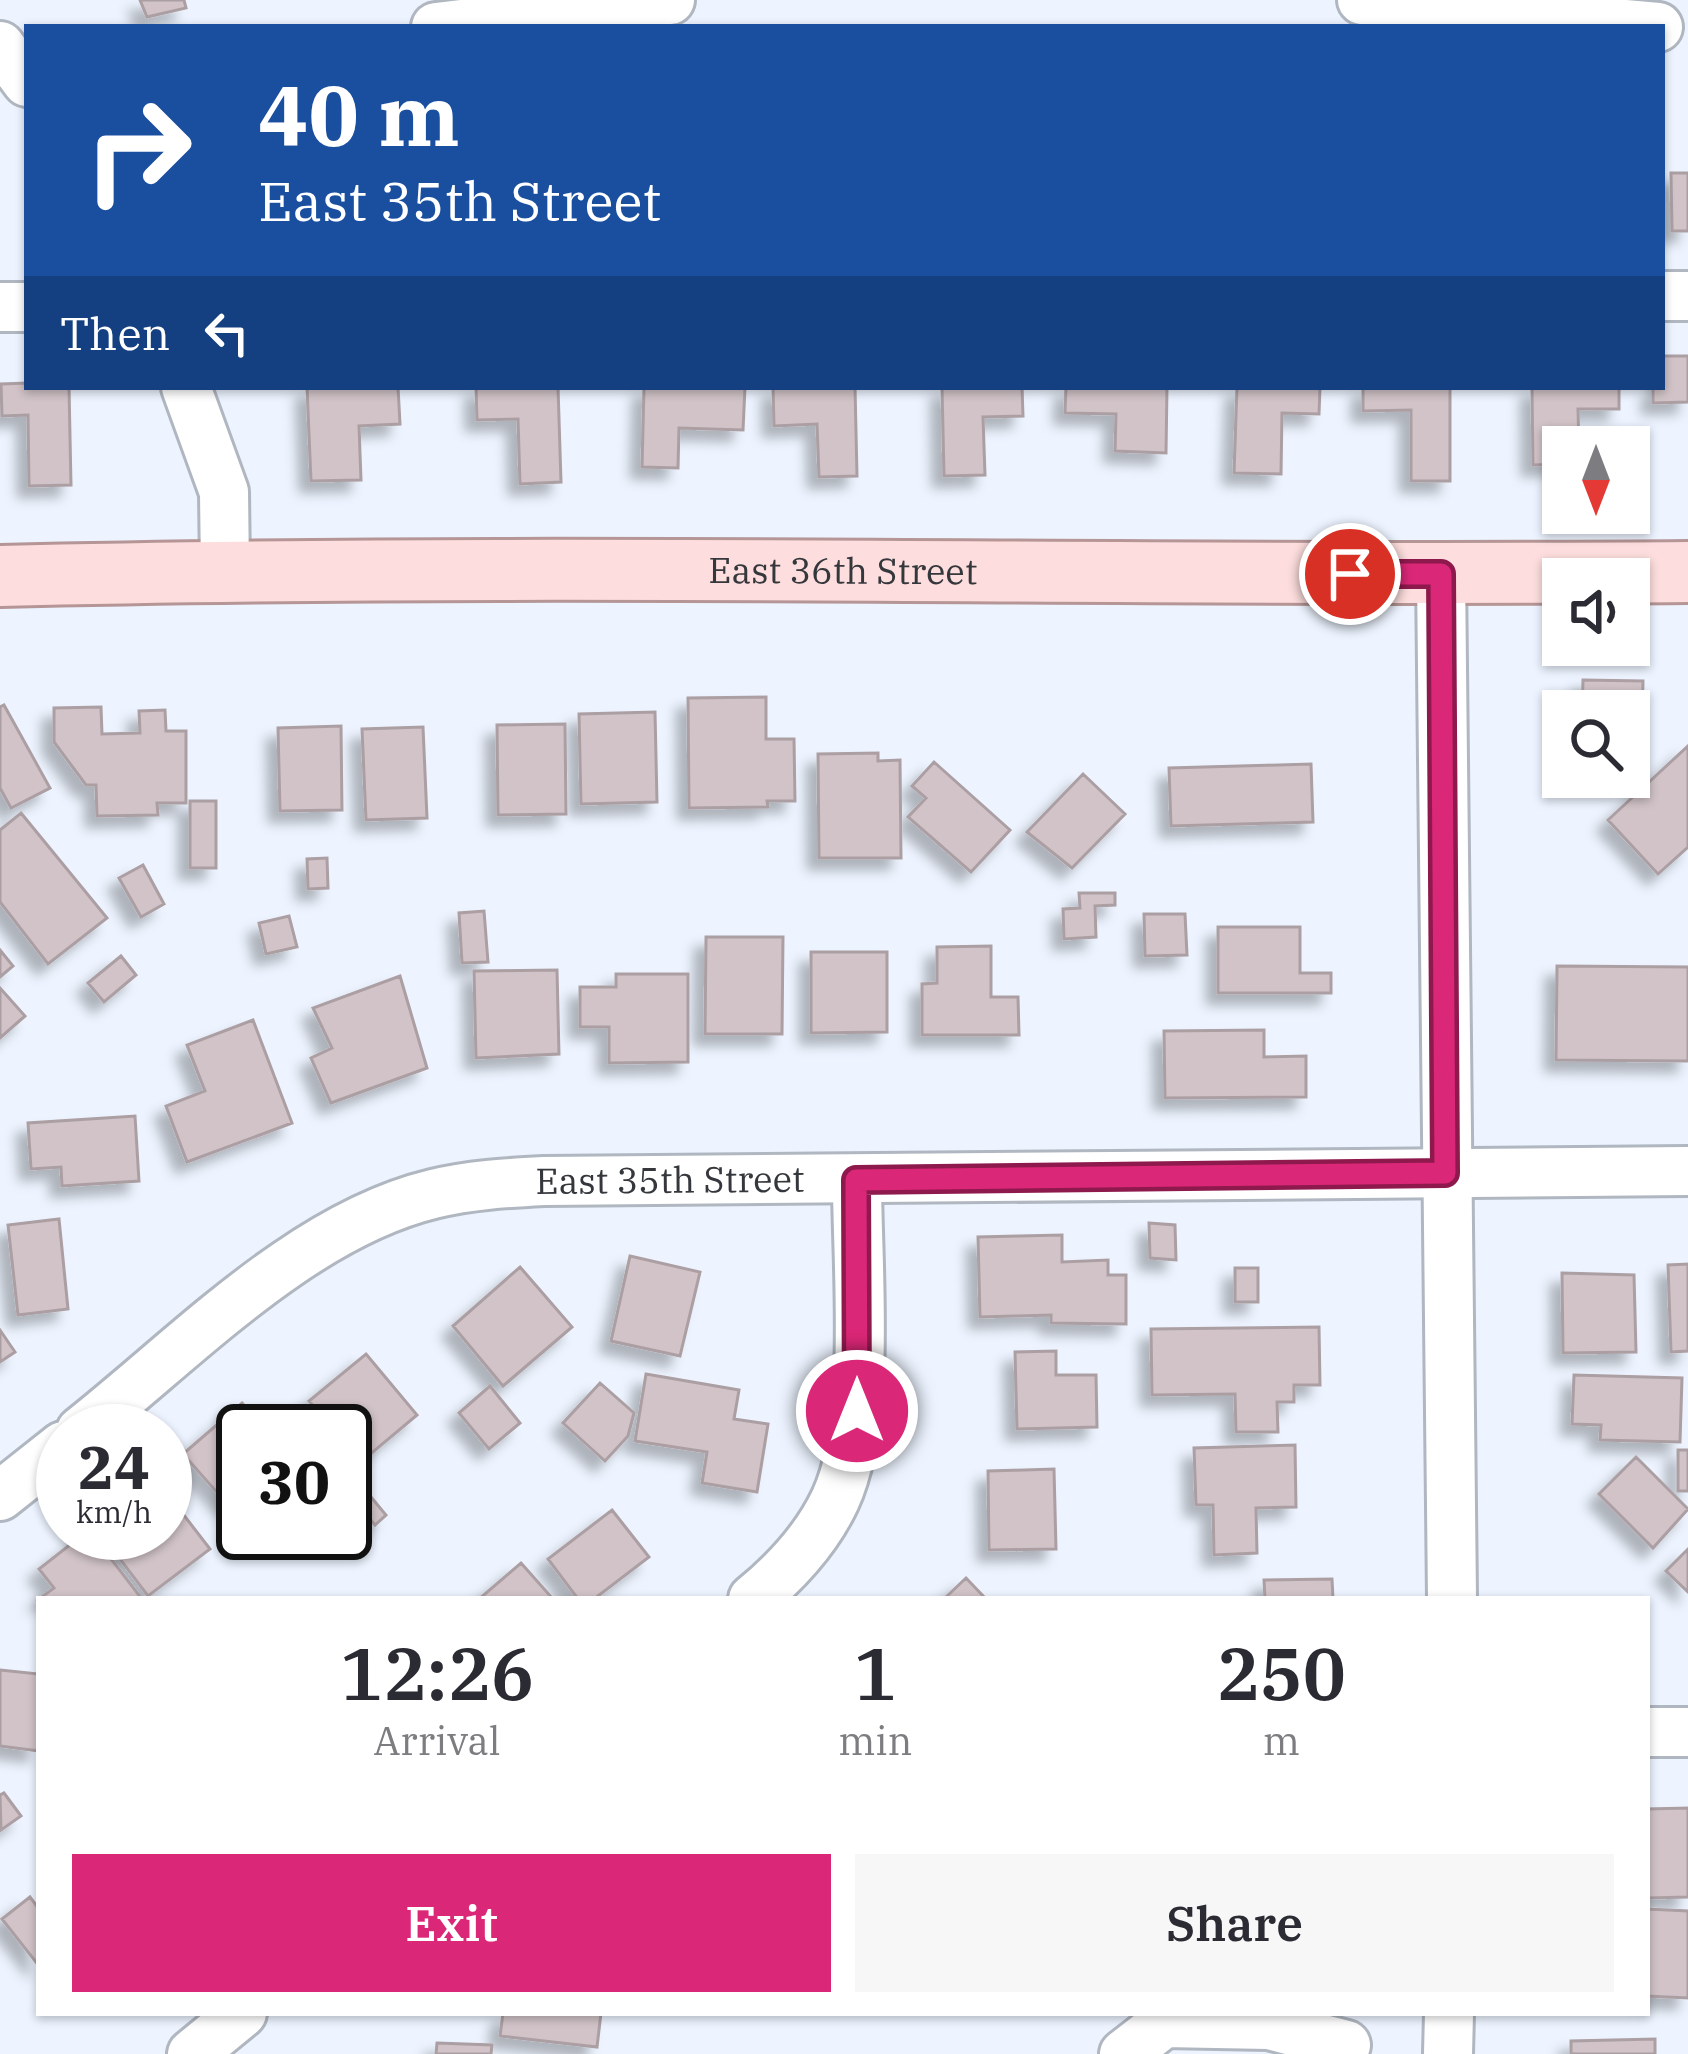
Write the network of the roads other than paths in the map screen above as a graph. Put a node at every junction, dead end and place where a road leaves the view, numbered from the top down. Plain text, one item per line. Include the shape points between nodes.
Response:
1 (670, 0) edge
2 (1362, 0) edge
3 (462, 24) edge
4 (1627, 24) edge
5 (0, 46) edge
6 (24, 78) edge
7 (187, 390) edge
8 (225, 570) junction
9 (1688, 572) edge
10 (1441, 574) junction
11 (0, 576) edge
12 (1688, 1172) edge
13 (1445, 1173) junction
14 (856, 1180) junction
15 (114, 1404) edge
16 (36, 1467) edge
17 (0, 1496) edge
18 (756, 1596) edge
19 (1452, 1596) edge
20 (1650, 1732) edge
21 (1688, 1732) edge
22 (238, 2016) edge
23 (1449, 2016) edge
24 (1346, 2045) dead end
25 (191, 2054) edge
26 (1124, 2054) edge
27 (1448, 2054) edge

1 - 3 street
2 - 4 street
5 - 6 street
7 - 8 street via 224,493
8 - 10 main road, East 36th Street
8 - 11 main road, East 36th Street
9 - 10 main road, East 36th Street
10 - 13 street
12 - 13 street, East 35th Street
13 - 14 street, East 35th Street
13 - 19 street
14 - 15 street, East 35th Street via 472,1185 377,1213 277,1271
14 - 18 street via 857,1411 849,1456 811,1541
16 - 17 street
20 - 21 street
22 - 25 street
23 - 27 street
24 - 26 street via 1269,2025 1164,2023

